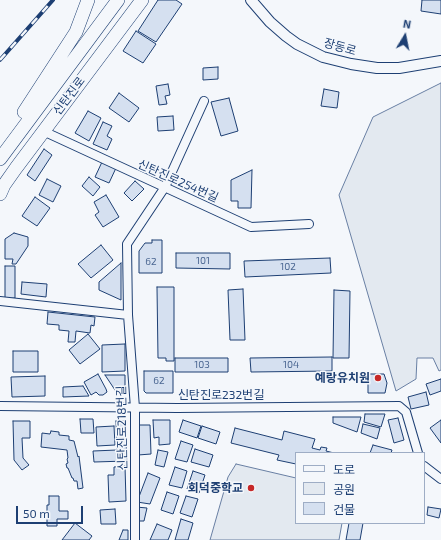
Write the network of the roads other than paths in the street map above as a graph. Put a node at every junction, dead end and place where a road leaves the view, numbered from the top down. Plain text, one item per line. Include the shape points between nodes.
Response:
1 (88, 0) edge
2 (118, 0) edge
3 (251, 0) edge
4 (141, 2) edge
5 (441, 61) edge
6 (204, 102) dead end
7 (43, 131) junction
8 (0, 153) edge
9 (0, 159) edge
10 (165, 187) junction
11 (0, 194) edge
12 (309, 224) dead end
13 (0, 301) edge
14 (128, 315) junction
15 (0, 406) edge
16 (135, 408) junction
17 (418, 452) edge
18 (425, 467) edge
19 (441, 479) edge
20 (136, 540) edge

1 - 8 main road via 76,32 7,137
2 - 9 main road, 신탄진로
3 - 5 street, 장동로 via 286,36 323,57 377,68 399,68
4 - 7 main road, 신탄진로
6 - 10 street, 신탄진로218번길
7 - 10 street, 신탄진로254번길
7 - 11 main road, 신탄진로
10 - 12 street, 신탄진로254번길 via 251,227
10 - 14 street, 신탄진로218번길 via 127,244
13 - 14 street
14 - 16 street, 신탄진로218번길
15 - 16 street, 신탄진로232번길
16 - 17 street, 신탄진로232번길 via 399,406 406,412
16 - 20 street, 신탄진로218번길
18 - 19 street

